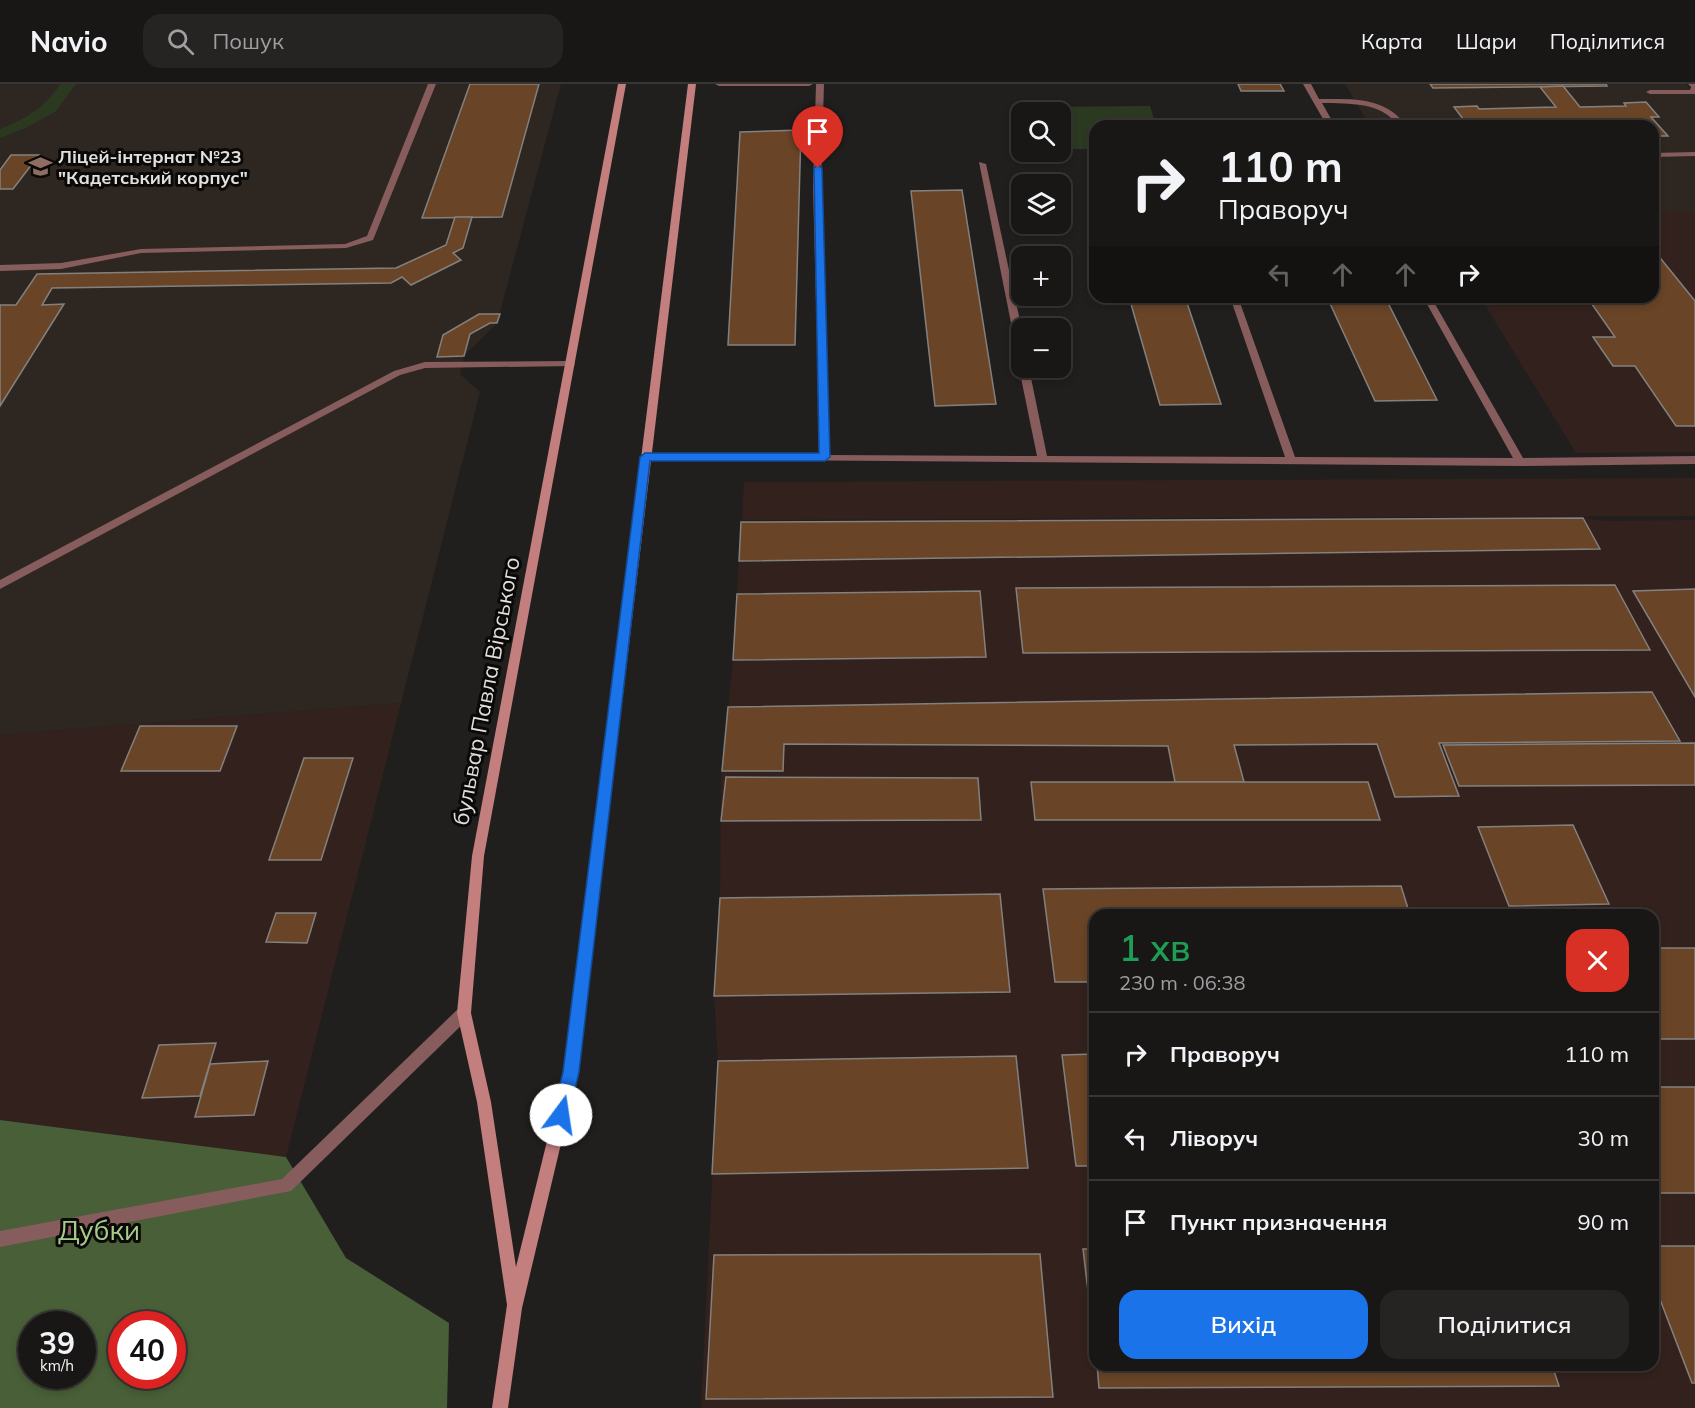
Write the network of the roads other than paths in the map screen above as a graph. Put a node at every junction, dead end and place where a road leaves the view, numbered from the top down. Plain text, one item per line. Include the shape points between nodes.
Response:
1 (432, 84) edge
2 (622, 84) edge
3 (692, 84) edge
4 (719, 84) edge
5 (809, 84) edge
6 (820, 84) edge
7 (1307, 84) edge
8 (1692, 84) edge
9 (1650, 92) dead end
10 (1317, 101) junction
11 (1328, 120) edge
12 (1399, 120) edge
13 (1695, 154) edge
14 (1659, 155) edge
15 (982, 164) dead end
16 (0, 268) edge
17 (1236, 303) edge
18 (1430, 303) edge
19 (1015, 318) edge
20 (570, 364) junction
21 (1026, 378) edge
22 (645, 457) junction
23 (825, 457) junction
24 (1043, 459) junction
25 (1291, 460) junction
26 (1695, 460) edge
27 (1520, 462) junction
28 (0, 585) edge
29 (464, 1013) junction
30 (0, 1239) edge
31 (514, 1308) junction
32 (500, 1408) edge

1 - 16 lane via 370,238 346,246 141,251 61,266
2 - 20 street, бульвар Павла Вірського
3 - 22 street, бульвар Павла Вірського
4 - 5 lane
6 - 23 lane via 817,187
7 - 10 lane
8 - 9 lane via 1692,92
10 - 11 lane
10 - 12 lane via 1375,105
13 - 14 lane
15 - 19 lane
17 - 25 lane
18 - 27 lane
20 - 28 lane via 425,365 396,373
20 - 29 street, бульвар Павла Вірського via 478,856
21 - 24 lane
22 - 23 lane
22 - 31 street, бульвар Павла Вірського via 571,1072
23 - 24 lane
24 - 25 lane
25 - 27 lane
26 - 27 lane
29 - 30 lane via 286,1186
29 - 31 street, бульвар Павла Вірського via 484,1102
31 - 32 street, бульвар Павла Вірського

